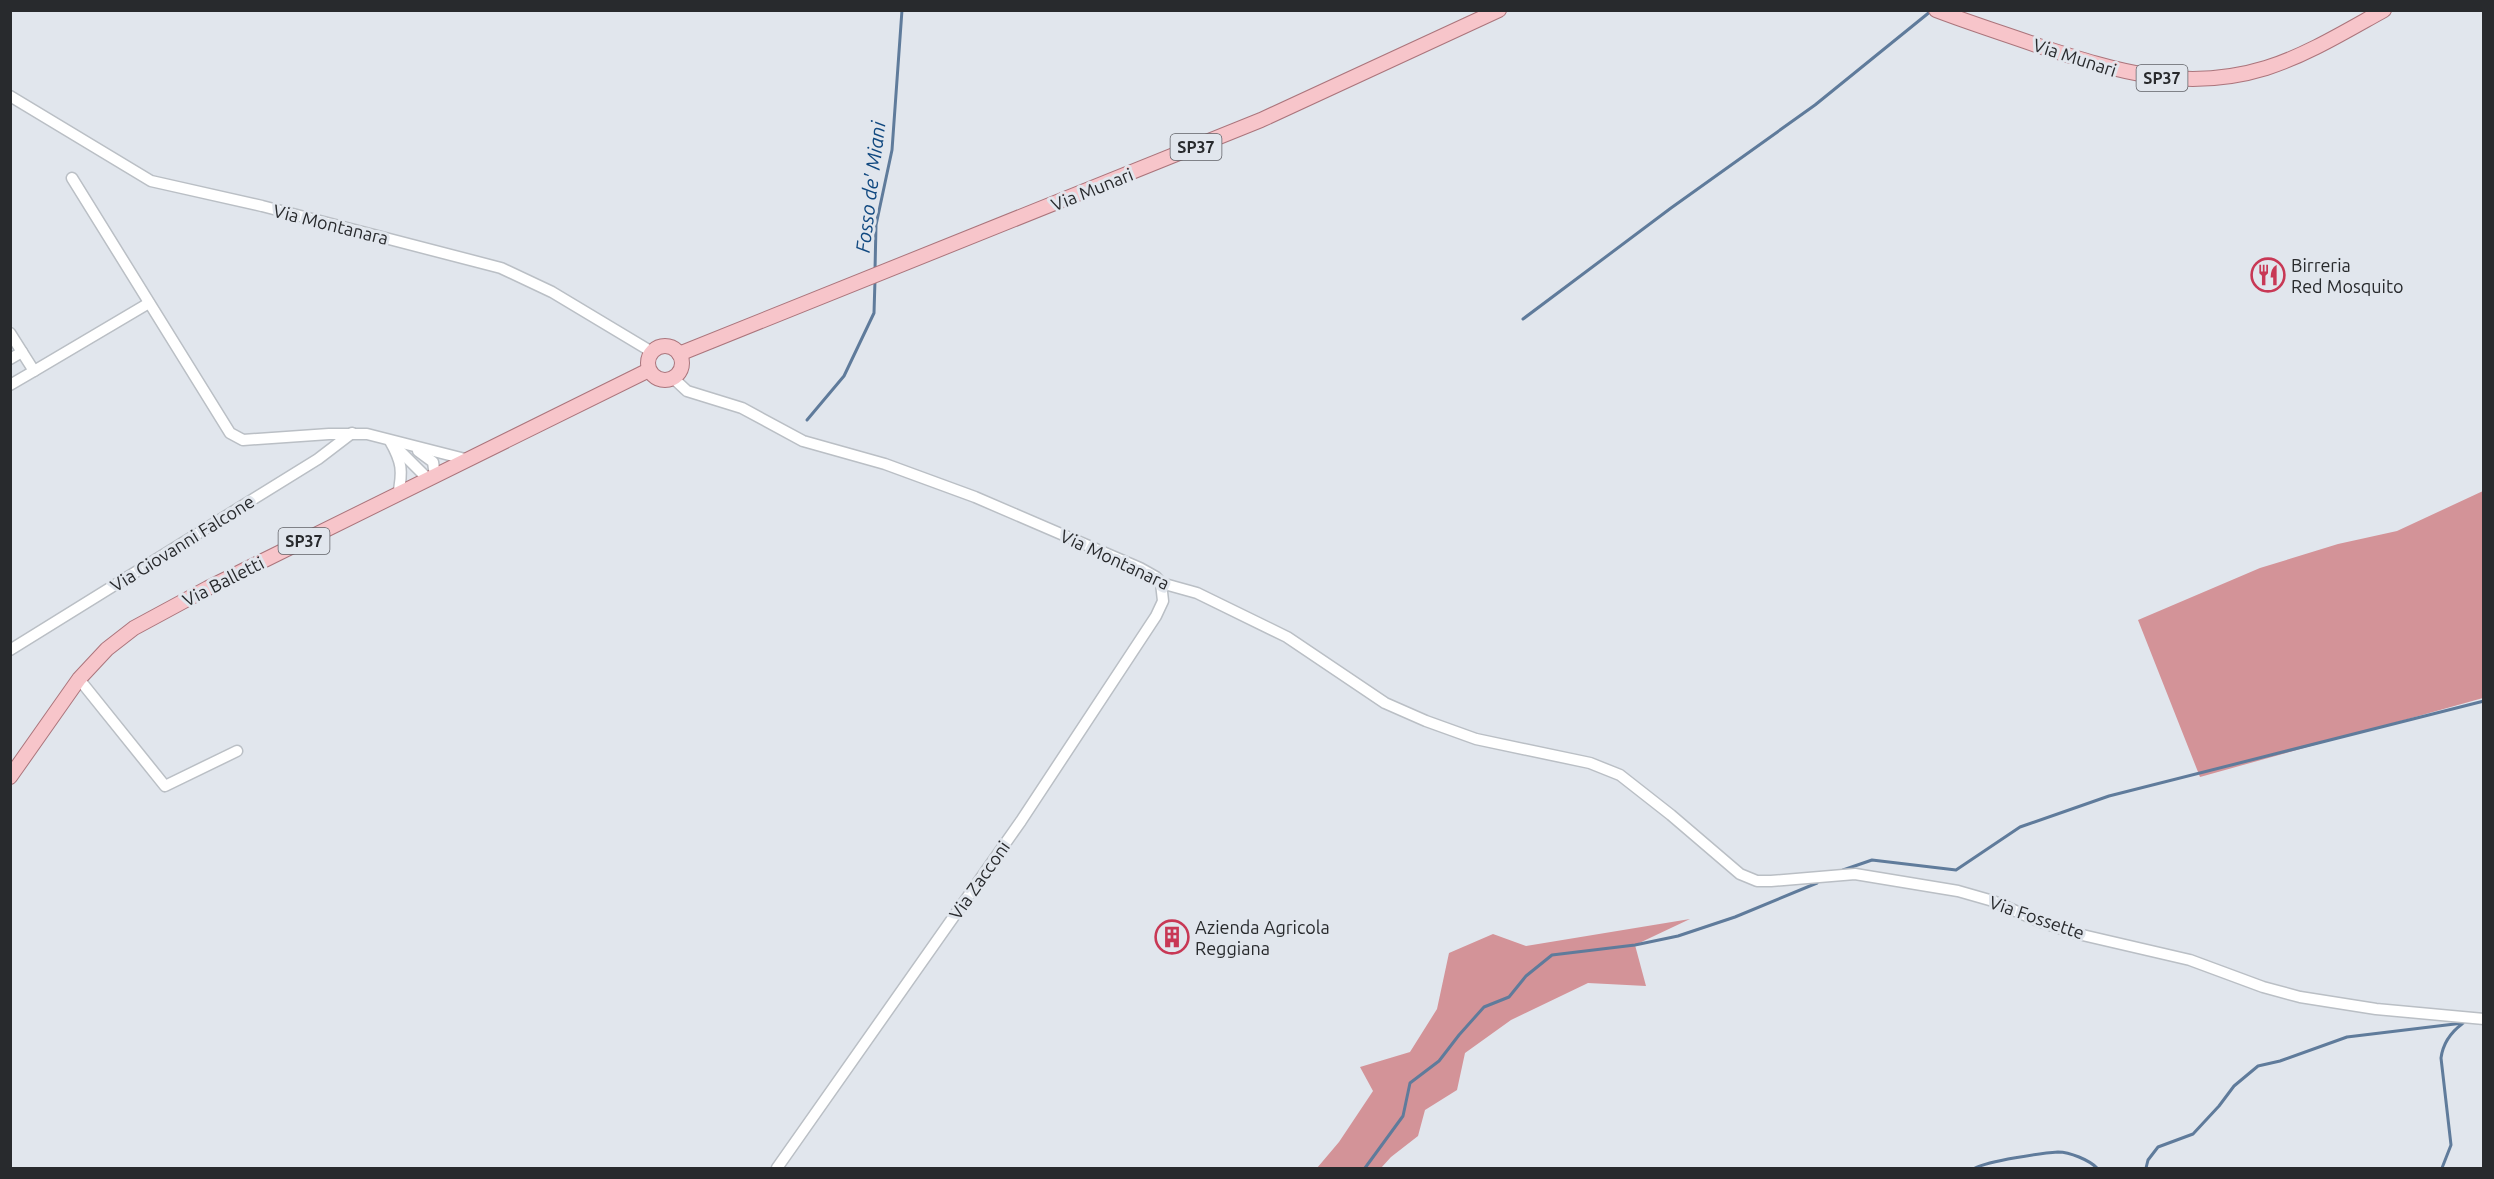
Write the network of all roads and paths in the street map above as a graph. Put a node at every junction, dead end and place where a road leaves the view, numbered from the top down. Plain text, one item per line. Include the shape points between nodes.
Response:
1 (1499, 10) edge
2 (2384, 10) edge
3 (1936, 11) edge
4 (10, 96) edge
5 (72, 178) dead end
6 (149, 303) junction
7 (10, 333) edge
8 (22, 352) junction
9 (652, 352) junction
10 (679, 354) junction
11 (10, 359) edge
12 (34, 370) junction
13 (649, 370) junction
14 (672, 377) junction
15 (10, 385) edge
16 (353, 433) junction
17 (390, 441) junction
18 (403, 444) junction
19 (469, 460) junction
20 (432, 478) junction
21 (398, 495) junction
22 (1161, 583) junction
23 (10, 650) edge
24 (79, 679) junction
25 (237, 751) dead end
26 (1620, 775) joint
27 (10, 777) edge
28 (2484, 1019) edge
29 (777, 1168) edge

1 - 10 main road, Via Munari / SP37 via 1261,120
2 - 3 main road, Via Munari / SP37 via 2280,62 2232,75 2188,79 2153,78 2114,70
4 - 9 street, Via Montanara via 151,181 501,268 552,292
5 - 6 street
6 - 12 street
6 - 16 street via 230,434 243,440
7 - 8 street
8 - 11 street
8 - 12 street
9 - 10 main road, Via Munari / SP37 via 666,346
9 - 13 main road
10 - 14 main road via 681,365
12 - 15 street
13 - 14 main road via 659,378
13 - 19 main road, Via Balletti / SP37
14 - 22 street, Via Montanara via 687,391 742,408 803,441 975,496 1140,568
16 - 17 street
16 - 23 street, Via Giovanni Falcone via 318,459
17 - 18 street
17 - 20 street
17 - 21 street via 401,464
18 - 19 street
18 - 20 street via 433,462
19 - 20 main road, Via Balletti / SP37
20 - 21 main road, Via Balletti / SP37
21 - 24 main road, Via Balletti / SP37 via 145,622 107,649
22 - 26 street, Via Montanara via 1197,593 1248,617 1296,643 1385,703 1426,721 1476,739 1590,763
22 - 29 street, Via Zacconi via 1163,601 1144,634 1021,821
24 - 25 street via 165,786
24 - 27 main road, Via Balletti / SP37
26 - 28 street, Via Fossette via 1750,879 1855,874 1958,891 2078,934 2190,960 2300,997

